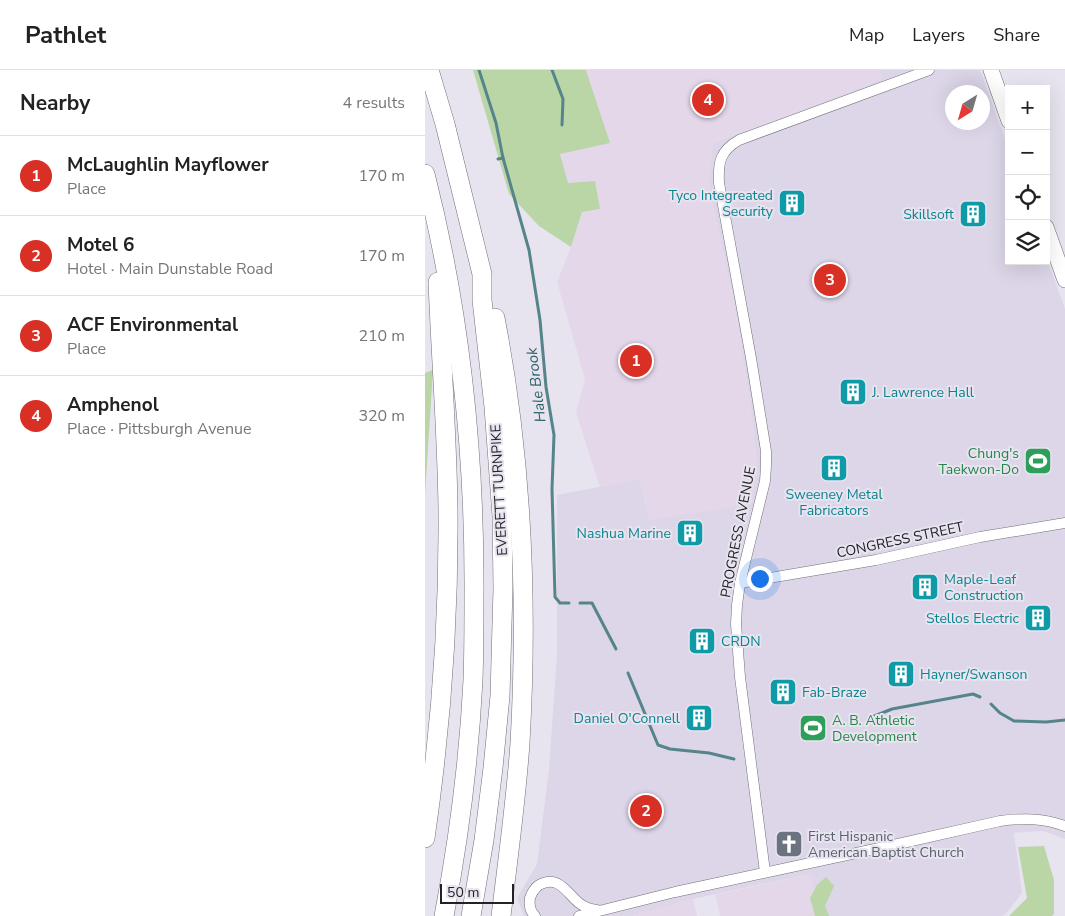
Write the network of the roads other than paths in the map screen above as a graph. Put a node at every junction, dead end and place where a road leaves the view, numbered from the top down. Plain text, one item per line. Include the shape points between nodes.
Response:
1 (429, 70) edge
2 (929, 70) edge
3 (991, 70) edge
4 (1005, 110) edge
5 (425, 174) edge
6 (434, 213) junction
7 (1050, 238) edge
8 (481, 274) junction
9 (1065, 280) edge
10 (1065, 523) edge
11 (740, 583) junction
12 (514, 808) junction
13 (1065, 826) edge
14 (425, 838) edge
15 (765, 872) junction
16 (598, 911) junction
17 (444, 916) edge
18 (471, 916) edge
19 (494, 916) edge
20 (501, 916) edge
21 (535, 916) edge
22 (579, 916) edge

1 - 8 highway, EVERETT TURNPIKE
2 - 11 street, PROGRESS AVENUE via 739,140 726,149 719,163 719,184 766,452 765,481
3 - 4 street
5 - 6 highway, EVERETT TURNPIKE
6 - 14 highway via 447,465 447,549 441,686
6 - 17 highway, EVERETT TURNPIKE via 449,284 461,374 470,464 474,571 473,679 468,751 455,858
7 - 9 street
8 - 12 highway via 495,314 501,349 512,420 519,510 522,672
8 - 18 highway, EVERETT TURNPIKE via 499,462 503,624 493,768
10 - 11 street, CONGRESS STREET
11 - 15 street, PROGRESS AVENUE via 736,615 737,650
12 - 19 highway
12 - 20 highway
13 - 15 street via 1016,819
15 - 16 street
16 - 21 street via 580,903 560,884 547,882 540,884 531,894 530,907
16 - 22 street

